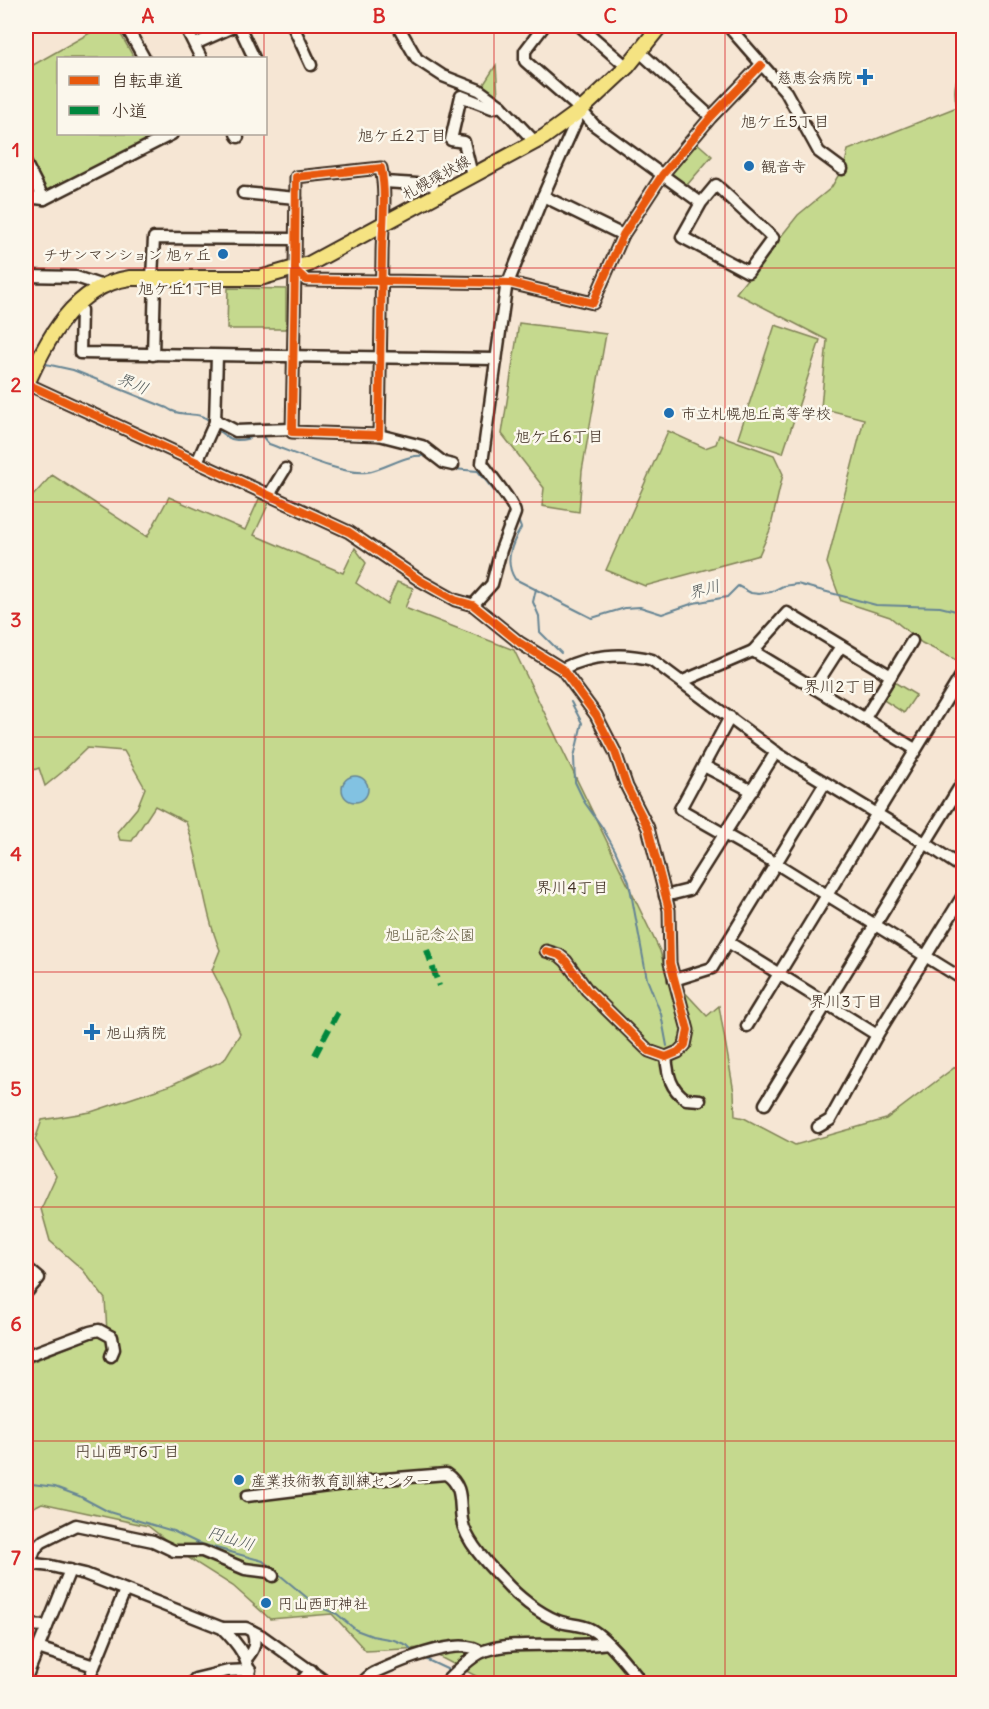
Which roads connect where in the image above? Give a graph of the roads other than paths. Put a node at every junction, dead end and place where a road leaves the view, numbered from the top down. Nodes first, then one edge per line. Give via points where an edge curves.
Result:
1 (126, 26) edge
2 (185, 26) edge
3 (237, 26) edge
4 (292, 26) edge
5 (398, 26) edge
6 (544, 26) edge
7 (580, 26) edge
8 (660, 26) edge
9 (728, 26) edge
10 (195, 44) junction
11 (640, 52) junction
12 (143, 57) edge
13 (201, 57) edge
14 (253, 57) edge
15 (311, 65) dead end
16 (761, 65) junction
17 (627, 67) junction
18 (501, 106) junction
19 (582, 110) junction
20 (711, 117) junction
21 (170, 135) edge
22 (535, 142) junction
23 (26, 164) edge
24 (842, 169) dead end
25 (663, 174) junction
26 (472, 175) junction
27 (384, 182) junction
28 (433, 185) dead end
29 (243, 193) dead end
30 (543, 196) junction
31 (26, 197) edge
32 (296, 198) junction
33 (45, 199) junction
34 (701, 203) junction
35 (382, 225) junction
36 (623, 235) junction
37 (295, 239) junction
38 (295, 270) junction
39 (26, 276) edge
40 (154, 278) junction
41 (382, 281) junction
42 (510, 283) junction
43 (103, 286) junction
44 (77, 304) junction
45 (153, 355) junction
46 (217, 356) junction
47 (294, 357) junction
48 (380, 357) junction
49 (496, 359) junction
50 (26, 384) edge
51 (215, 420) junction
52 (292, 429) junction
53 (379, 435) junction
54 (196, 462) junction
55 (453, 465) dead end
56 (285, 469) dead end
57 (269, 495) junction
58 (473, 605) junction
59 (912, 641) dead end
60 (841, 646) junction
61 (753, 651) junction
62 (562, 669) junction
63 (963, 671) edge
64 (891, 676) junction
65 (682, 681) junction
66 (814, 688) junction
67 (730, 717) junction
68 (865, 718) junction
69 (915, 749) junction
70 (776, 752) junction
71 (704, 766) junction
72 (963, 780) edge
73 (825, 783) junction
74 (752, 791) junction
75 (876, 814) junction
76 (726, 834) junction
77 (925, 843) junction
78 (777, 864) junction
79 (963, 869) edge
80 (826, 894) junction
81 (963, 894) edge
82 (665, 896) junction
83 (875, 925) junction
84 (728, 942) junction
85 (546, 951) dead end
86 (925, 957) junction
87 (778, 973) junction
88 (674, 980) junction
89 (963, 980) edge
90 (828, 1004) junction
91 (747, 1026) dead end
92 (877, 1035) junction
93 (666, 1057) junction
94 (700, 1100) dead end
95 (765, 1104) dead end
96 (818, 1127) dead end
97 (26, 1267) edge
98 (26, 1293) edge
99 (26, 1356) edge
100 (111, 1356) dead end
101 (247, 1496) dead end
102 (28, 1563) edge
103 (70, 1570) junction
104 (273, 1576) dead end
105 (125, 1590) junction
106 (26, 1625) edge
107 (47, 1626) junction
108 (222, 1628) junction
109 (252, 1631) junction
110 (236, 1643) junction
111 (607, 1643) junction
112 (38, 1648) junction
113 (482, 1652) junction
114 (246, 1659) junction
115 (94, 1666) junction
116 (250, 1670) junction
117 (311, 1670) junction
118 (638, 1678) dead end
119 (26, 1679) edge
120 (34, 1683) edge
121 (87, 1683) edge
122 (192, 1683) edge
123 (251, 1683) edge
124 (299, 1683) edge
125 (330, 1683) edge
126 (361, 1683) edge
127 (444, 1683) edge

1 - 12 street
2 - 10 street
3 - 10 street
3 - 14 street
4 - 15 street
5 - 18 street via 417,58
6 - 19 street via 525,51 525,61
7 - 17 street
8 - 11 main road, 札幌環状線
9 - 16 street
10 - 13 street
11 - 17 main road, 札幌環状線
11 - 20 street
16 - 20 street
16 - 24 street via 786,92 819,152
17 - 19 main road, 札幌環状線
18 - 22 street
18 - 26 street via 492,108 460,96 452,140 464,142
19 - 22 main road, 札幌環状線
19 - 25 street via 594,125
19 - 30 street
20 - 25 street
21 - 33 street
22 - 26 main road, 札幌環状線
23 - 33 street
25 - 34 street
25 - 36 street
26 - 35 main road, 札幌環状線
27 - 28 street
27 - 32 street via 381,168 296,177
27 - 35 street
29 - 32 street
30 - 36 street
30 - 42 street
31 - 33 street
32 - 37 street
34 - 34 street via 716,186 773,238 748,272 682,237
35 - 38 main road, 札幌環状線
35 - 41 street
36 - 42 street via 593,303
37 - 38 street
37 - 40 street via 154,238
38 - 40 main road, 札幌環状線 via 246,279
38 - 41 street via 306,280
38 - 47 street
39 - 43 street via 76,277
40 - 43 main road, 札幌環状線 via 117,280
40 - 45 street
41 - 42 street
41 - 48 street
42 - 49 street via 506,288
43 - 44 main road, 札幌環状線
44 - 45 street via 81,310 80,353
44 - 50 main road, 札幌環状線 via 45,345
45 - 46 street
46 - 47 street
46 - 51 street
47 - 48 street
47 - 52 street
48 - 49 street
48 - 53 street
49 - 58 street via 482,463 515,506 515,513 492,585
50 - 54 street
51 - 52 street via 236,431
51 - 54 street
52 - 53 street
53 - 55 street via 422,446
54 - 57 street
56 - 57 street
57 - 58 street via 349,532 421,581 455,600
58 - 62 street via 520,643
59 - 64 street
60 - 61 street via 787,613
60 - 64 street
60 - 66 street
61 - 65 street
61 - 66 street
62 - 65 street via 593,657 640,657 652,660
62 - 82 street via 596,715 615,752 648,828
63 - 69 street
64 - 68 street
65 - 67 street
66 - 68 street
67 - 70 street
67 - 71 street
68 - 69 street
69 - 75 street
70 - 73 street
70 - 74 street
71 - 74 street
71 - 76 street via 680,809
72 - 77 street
73 - 75 street
73 - 78 street
74 - 76 street
75 - 77 street
75 - 80 street
76 - 78 street
76 - 82 street via 689,890
77 - 79 street
77 - 83 street
78 - 80 street
78 - 84 street
80 - 83 street
80 - 87 street
81 - 86 street
82 - 88 street
83 - 86 street
83 - 90 street
84 - 87 street
84 - 88 street via 712,968
85 - 93 street via 566,961 587,990 649,1051
86 - 89 street
86 - 92 street
87 - 90 street
87 - 91 street
88 - 93 street via 688,1030 685,1045
90 - 92 street
90 - 95 street
92 - 96 street via 830,1120
93 - 94 street via 673,1088 686,1099
97 - 98 street via 39,1278
99 - 100 street via 99,1330 112,1337
101 - 111 street via 446,1474 455,1480 462,1522 471,1543 503,1581 540,1611 559,1622 590,1629
102 - 103 street
102 - 104 street via 42,1542 76,1525 153,1541 174,1551 202,1551
103 - 105 street
103 - 107 street
105 - 108 street
105 - 115 street
106 - 107 street
107 - 112 street
108 - 109 street
108 - 110 street
109 - 110 street
109 - 114 street via 256,1639
109 - 117 street
110 - 114 street
111 - 113 street via 500,1647
111 - 118 street
112 - 115 street
112 - 119 street
113 - 126 street via 458,1646 412,1656 374,1672
113 - 127 street
114 - 116 street
115 - 121 street
116 - 122 street via 228,1671
116 - 123 street
117 - 124 street
117 - 125 street
119 - 120 street

